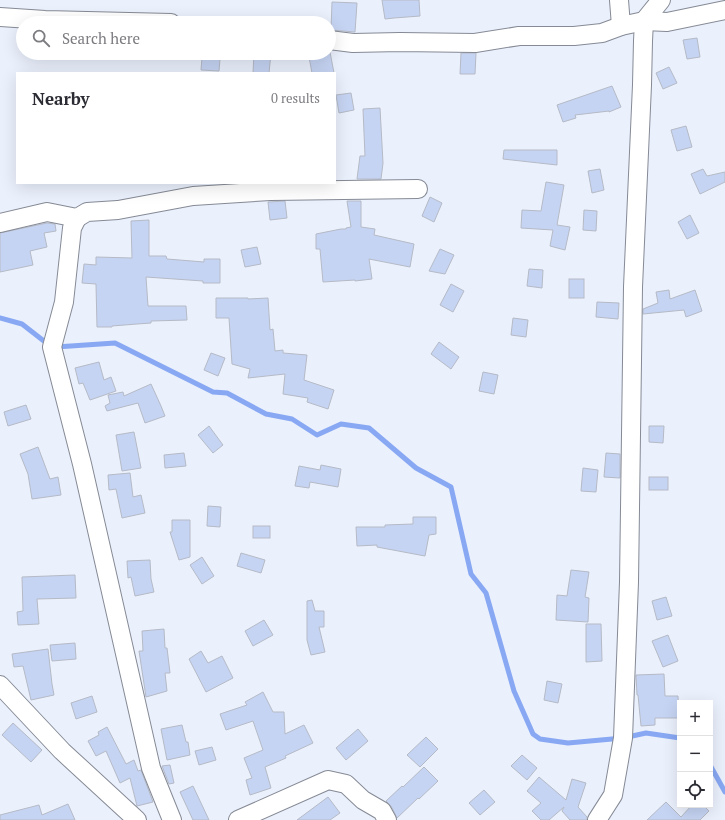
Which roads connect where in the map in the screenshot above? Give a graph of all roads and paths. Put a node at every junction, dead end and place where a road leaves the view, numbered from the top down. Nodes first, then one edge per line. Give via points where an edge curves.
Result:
1 (619, 0) edge
2 (661, 0) edge
3 (725, 10) edge
4 (0, 17) edge
5 (16, 18) edge
6 (644, 21) junction
7 (621, 26) junction
8 (336, 41) edge
9 (418, 188) dead end
10 (77, 218) junction
11 (0, 223) edge
12 (0, 686) edge
13 (137, 820) edge
14 (172, 820) edge
15 (238, 820) edge
16 (387, 820) edge
17 (597, 820) edge

1 - 7 street
2 - 6 street
3 - 6 street via 667,22
4 - 5 street
6 - 7 street
6 - 17 street via 633,287 629,582 623,738 613,795
7 - 8 street via 602,33 519,36 475,43
9 - 10 street via 270,191 193,196 118,210 87,212
10 - 11 street via 47,212
10 - 14 street via 72,228 64,302 52,347 82,464 151,768
12 - 13 street via 62,751
15 - 16 street via 328,780 346,784 363,800 382,810

